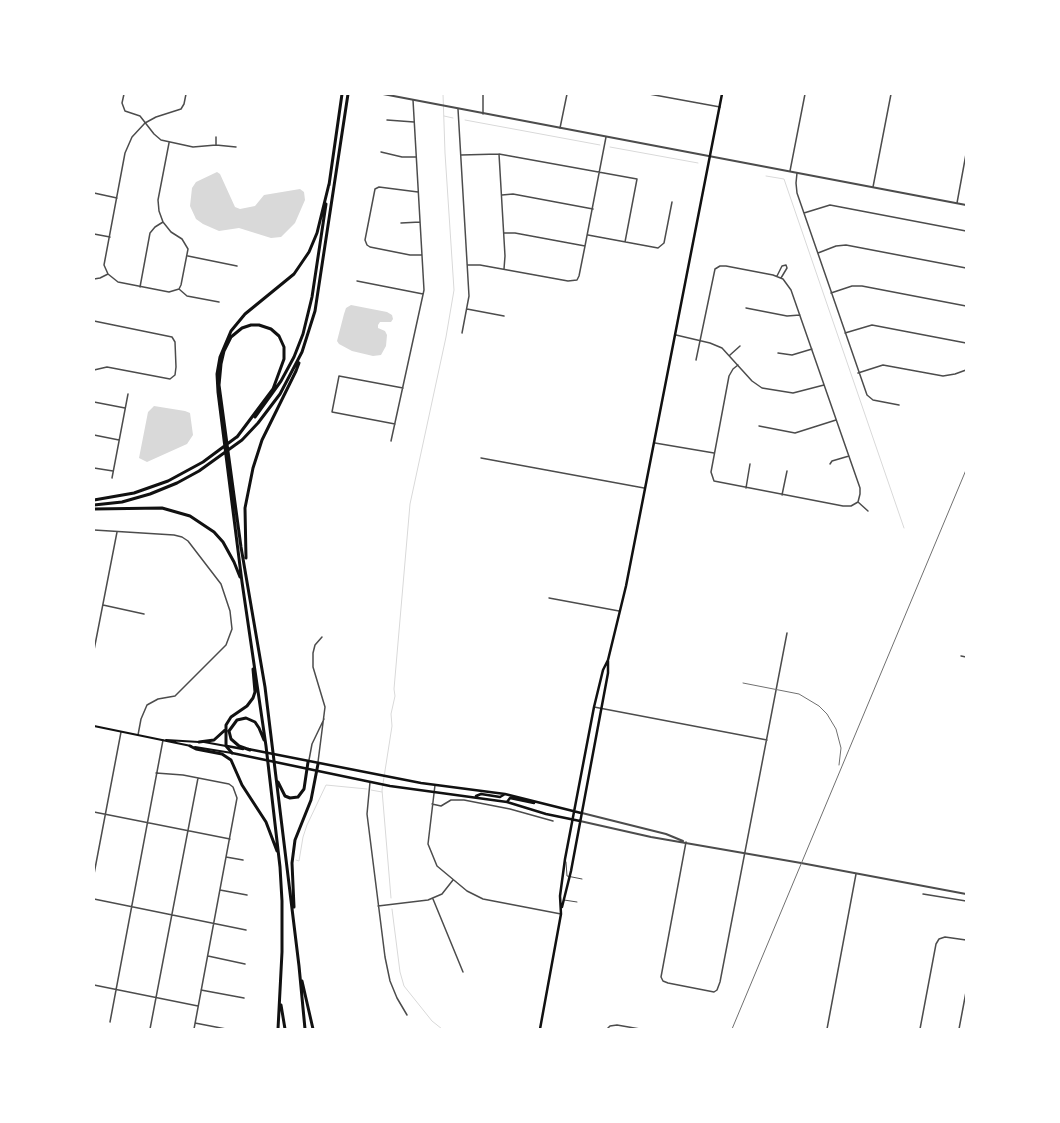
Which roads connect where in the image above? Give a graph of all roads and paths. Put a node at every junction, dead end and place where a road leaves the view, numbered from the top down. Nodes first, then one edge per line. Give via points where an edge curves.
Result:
1 (124, 94) edge
2 (186, 94) edge
3 (342, 94) edge
4 (347, 94) edge
5 (383, 94) edge
6 (484, 94) edge
7 (567, 94) edge
8 (649, 94) edge
9 (722, 94) edge
10 (805, 94) edge
11 (891, 94) edge
12 (413, 100) junction
13 (720, 107) junction
14 (457, 109) junction
15 (483, 114) junction
16 (387, 120) dead end
17 (414, 122) junction
18 (145, 123) junction
19 (560, 128) junction
20 (606, 136) junction
21 (216, 137) dead end
22 (169, 143) junction
23 (216, 145) junction
24 (236, 147) dead end
25 (381, 152) dead end
26 (499, 154) junction
27 (966, 154) edge
28 (461, 155) junction
29 (711, 155) junction
30 (416, 157) junction
31 (790, 171) junction
32 (600, 172) junction
33 (797, 172) junction
34 (329, 184) junction
35 (873, 187) junction
36 (418, 192) junction
37 (94, 193) edge
38 (502, 195) junction
39 (117, 198) junction
40 (672, 202) dead end
41 (957, 203) junction
42 (966, 205) edge
43 (593, 209) junction
44 (804, 213) junction
45 (163, 222) junction
46 (420, 222) junction
47 (401, 223) dead end
48 (966, 231) edge
49 (94, 234) edge
50 (504, 234) junction
51 (588, 235) junction
52 (110, 237) junction
53 (625, 242) junction
54 (585, 246) junction
55 (818, 253) junction
56 (422, 255) junction
57 (187, 256) junction
58 (468, 265) junction
59 (237, 266) dead end
60 (966, 268) edge
61 (504, 269) junction
62 (108, 274) junction
63 (777, 276) junction
64 (781, 278) junction
65 (94, 279) edge
66 (358, 281) dead end
67 (140, 287) junction
68 (179, 289) junction
69 (831, 293) junction
70 (423, 294) junction
71 (219, 302) dead end
72 (966, 306) edge
73 (746, 308) dead end
74 (467, 309) junction
75 (800, 315) junction
76 (504, 316) dead end
77 (94, 322) edge
78 (462, 333) dead end
79 (845, 333) junction
80 (676, 335) junction
81 (700, 341) junction
82 (966, 343) edge
83 (740, 346) dead end
84 (812, 349) junction
85 (302, 352) junction
86 (778, 353) dead end
87 (730, 355) junction
88 (696, 360) dead end
89 (738, 365) junction
90 (94, 370) edge
91 (966, 370) edge
92 (858, 373) junction
93 (824, 385) junction
94 (403, 388) junction
95 (128, 394) dead end
96 (94, 402) edge
97 (899, 405) dead end
98 (125, 408) junction
99 (836, 420) junction
100 (395, 424) junction
101 (759, 426) dead end
102 (224, 433) junction
103 (94, 435) edge
104 (237, 437) junction
105 (119, 440) junction
106 (391, 441) dead end
107 (655, 443) junction
108 (714, 453) junction
109 (849, 456) junction
110 (481, 458) dead end
111 (228, 461) junction
112 (750, 464) dead end
113 (830, 464) dead end
114 (94, 468) edge
115 (113, 471) junction
116 (787, 471) dead end
117 (112, 478) dead end
118 (646, 488) junction
119 (746, 488) junction
120 (782, 495) junction
121 (94, 500) edge
122 (858, 502) junction
123 (94, 506) edge
124 (94, 509) edge
125 (868, 511) dead end
126 (94, 530) edge
127 (117, 532) junction
128 (246, 568) junction
129 (242, 582) junction
130 (549, 598) dead end
131 (103, 605) junction
132 (620, 612) junction
133 (144, 614) dead end
134 (787, 633) dead end
135 (322, 637) dead end
136 (94, 650) edge
137 (252, 651) junction
138 (961, 656) dead end
139 (966, 657) edge
140 (608, 660) junction
141 (594, 708) junction
142 (600, 709) junction
143 (324, 719) junction
144 (94, 726) edge
145 (225, 730) junction
146 (121, 731) junction
147 (138, 735) junction
148 (163, 740) junction
149 (767, 740) junction
150 (199, 742) junction
151 (190, 746) junction
152 (226, 746) junction
153 (266, 746) junction
154 (250, 750) junction
155 (232, 753) junction
156 (308, 762) junction
157 (318, 764) junction
158 (307, 769) junction
159 (316, 771) junction
160 (156, 773) junction
161 (276, 777) junction
162 (198, 778) junction
163 (370, 782) junction
164 (434, 785) junction
165 (434, 792) junction
166 (505, 794) junction
167 (475, 796) junction
168 (507, 802) junction
169 (537, 802) junction
170 (432, 804) junction
171 (506, 808) junction
172 (575, 811) junction
173 (94, 812) edge
174 (582, 813) junction
175 (105, 814) junction
176 (573, 820) junction
177 (553, 821) dead end
178 (580, 821) junction
179 (147, 823) junction
180 (188, 831) junction
181 (230, 840) junction
182 (686, 842) junction
183 (744, 852) junction
184 (226, 857) junction
185 (565, 859) junction
186 (244, 860) dead end
187 (280, 867) junction
188 (94, 874) edge
189 (856, 874) junction
190 (570, 877) junction
191 (582, 879) dead end
192 (453, 880) junction
193 (220, 890) junction
194 (923, 894) dead end
195 (966, 894) edge
196 (247, 895) dead end
197 (94, 899) edge
198 (433, 899) junction
199 (564, 900) junction
200 (966, 901) edge
201 (577, 902) dead end
202 (131, 906) junction
203 (378, 906) junction
204 (561, 910) junction
205 (172, 914) junction
206 (561, 914) junction
207 (214, 923) junction
208 (246, 930) dead end
209 (296, 939) junction
210 (966, 940) edge
211 (208, 956) junction
212 (245, 964) dead end
213 (299, 966) junction
214 (463, 972) dead end
215 (94, 985) edge
216 (116, 989) junction
217 (201, 990) junction
218 (966, 992) edge
219 (156, 997) junction
220 (281, 997) junction
221 (244, 998) dead end
222 (198, 1006) junction
223 (407, 1015) dead end
224 (110, 1022) dead end
225 (195, 1023) junction
226 (150, 1029) edge
227 (194, 1029) edge
228 (226, 1029) edge
229 (278, 1029) edge
230 (285, 1029) edge
231 (305, 1029) edge
232 (313, 1029) edge
233 (540, 1029) edge
234 (607, 1029) edge
235 (640, 1029) edge
236 (827, 1029) edge
237 (920, 1029) edge
238 (959, 1029) edge

1 - 18 street via 122,104 125,111 140,116
2 - 18 street via 181,109
3 - 34 highway
4 - 85 highway via 318,293
5 - 12 street
6 - 15 street
7 - 19 street
8 - 13 street
9 - 13 main road
10 - 31 street
11 - 35 street
12 - 14 street
12 - 17 street
13 - 29 main road
14 - 15 street
14 - 28 street
15 - 19 street
16 - 17 street
17 - 30 street
18 - 22 street via 157,137
18 - 39 street via 137,129 128,145
19 - 20 street
20 - 29 street
20 - 32 street
21 - 23 street
22 - 23 street via 193,147
22 - 45 street via 158,200
23 - 24 street
25 - 30 street
26 - 28 street
26 - 32 street
26 - 38 street
27 - 41 street
28 - 58 street
29 - 31 street
29 - 80 main road
30 - 36 street
31 - 33 street
32 - 43 street
32 - 53 street via 637,179
33 - 35 street
33 - 44 street via 796,187
34 - 102 highway via 317,233 305,260 286,282 245,314 231,331 223,347 217,384
34 - 104 highway via 312,298 303,334 289,367 274,392
35 - 41 street
36 - 46 street
36 - 56 street via 382,187 375,190 365,238 366,245 370,247 408,255
37 - 39 street
38 - 43 street via 513,194
38 - 50 street
39 - 52 street
40 - 53 street via 665,240 660,247 652,248
41 - 42 street
43 - 51 street
44 - 48 street via 832,206
44 - 55 street
45 - 57 street via 185,243
45 - 67 street via 150,233
46 - 47 street
46 - 56 street
49 - 52 street
50 - 54 street via 515,233
50 - 61 street
51 - 53 street
51 - 54 street
52 - 62 street via 104,265
54 - 61 street via 577,280 568,281
55 - 60 street via 846,245
55 - 69 street
56 - 70 street
57 - 59 street
57 - 68 street
58 - 61 street
58 - 74 street
62 - 65 street
62 - 67 street via 118,282
63 - 64 street
63 - 64 street via 784,265 786,268
63 - 81 street via 723,266 716,269
64 - 75 street via 791,290
66 - 70 street
67 - 68 street via 169,292
68 - 71 street via 187,296
69 - 72 street via 852,286 862,286
69 - 79 street
70 - 94 street
73 - 75 street via 787,316
74 - 76 street
74 - 78 street
75 - 84 street
77 - 90 street via 167,335 174,339 176,371 170,379 107,367
79 - 82 street via 872,325
79 - 92 street
80 - 81 street
80 - 107 main road
81 - 87 street via 716,345
81 - 88 street
83 - 87 street
84 - 86 street via 792,354
84 - 93 street
85 - 123 highway via 271,407 242,440 221,457 188,477 150,494
85 - 128 highway via 296,371 268,425 253,468 245,508
87 - 89 street
89 - 93 street via 753,382 768,389 796,393
89 - 108 street via 730,373
91 - 92 street via 943,376 883,365
92 - 97 street via 869,398
93 - 99 street
94 - 100 street
94 - 100 street via 340,376 332,412
95 - 98 street
96 - 98 street
98 - 105 street
99 - 101 street via 796,432
99 - 109 street
100 - 106 street
102 - 104 highway via 219,385 224,351 232,337 242,328 254,324 266,327 276,332 282,342 285,352 282,367 273,389
102 - 111 highway
103 - 105 street
104 - 121 highway via 203,462 168,481 134,493
105 - 115 street
107 - 108 street
107 - 118 main road
108 - 119 street via 712,478 718,483
109 - 113 street
109 - 122 street via 860,489
110 - 118 street
111 - 128 highway
111 - 129 highway
112 - 119 street
114 - 115 street
115 - 117 street
116 - 120 street
118 - 132 main road
119 - 120 street
120 - 122 street via 843,506 851,506
122 - 125 street
124 - 129 highway via 162,508 190,516 214,532 223,542
126 - 127 street
127 - 131 street
127 - 147 street via 174,535 188,541 221,584 230,611 232,629 226,645 180,692 147,705
128 - 161 highway
129 - 137 highway
130 - 132 street
131 - 133 street
131 - 136 street
132 - 140 main road
134 - 149 street
135 - 143 street via 315,645 313,667 325,707
137 - 145 highway via 255,692 253,698 247,706 231,717
137 - 153 highway
138 - 139 street
140 - 141 main road
140 - 142 main road via 608,673
141 - 142 street
141 - 172 main road
142 - 149 street
142 - 174 main road
143 - 156 street via 312,744
143 - 157 street
144 - 146 main road
145 - 150 highway via 214,740
145 - 152 highway
146 - 147 main road
146 - 175 street
147 - 148 main road
148 - 150 main road
148 - 151 main road
148 - 160 street
149 - 183 street
150 - 152 main road
151 - 155 main road
151 - 187 highway via 222,754 231,760 242,785 266,822 275,842
152 - 154 main road
152 - 155 highway
153 - 154 highway via 255,722 241,718 234,723 229,735 236,744
153 - 187 highway
154 - 156 main road
155 - 158 main road
156 - 157 main road
156 - 158 highway
157 - 159 highway
157 - 164 main road
158 - 159 main road
158 - 161 highway via 302,794 294,799 282,793
159 - 163 main road
159 - 209 highway via 311,800 299,827 293,854
160 - 162 street
160 - 179 street
161 - 209 highway
162 - 180 street
162 - 181 street via 233,787 237,800
163 - 165 main road
163 - 203 street via 367,814
164 - 165 street
164 - 166 main road
165 - 167 main road
165 - 170 street
166 - 167 main road via 500,797 481,794
166 - 169 main road
167 - 168 main road
168 - 169 main road via 510,798
168 - 171 street
168 - 176 main road
169 - 172 main road
170 - 171 street via 441,806 451,800 459,800
170 - 192 street via 428,834 429,850 437,866
171 - 177 street
172 - 174 main road
172 - 176 main road
173 - 175 street
174 - 178 main road
174 - 182 street via 666,834
175 - 179 street
175 - 188 street
176 - 178 main road
176 - 185 main road
178 - 182 street
178 - 190 main road
179 - 180 street
179 - 202 street
180 - 181 street
180 - 205 street
181 - 184 street
182 - 183 street
182 - 183 street via 661,979 668,983 716,991 720,982
183 - 189 street
184 - 186 street
184 - 193 street
185 - 190 lane via 566,874
185 - 204 main road
187 - 220 highway
189 - 195 street
189 - 236 street
190 - 191 lane
190 - 199 main road
192 - 198 street via 442,894
192 - 206 street via 483,899
193 - 196 street
193 - 207 street
194 - 200 street
197 - 202 street
198 - 203 street
198 - 214 street
199 - 201 lane
199 - 204 main road
202 - 205 street
202 - 216 street
203 - 223 street via 384,957 390,982
204 - 206 main road
205 - 207 street
205 - 219 street
206 - 233 main road
207 - 208 street
207 - 211 street
209 - 213 highway
210 - 237 street via 945,937 939,939
211 - 212 street
211 - 217 street
213 - 231 highway
213 - 232 highway
215 - 216 street
216 - 219 street
216 - 224 street
217 - 221 street
217 - 222 street
218 - 238 street
219 - 222 street
219 - 226 street
220 - 229 highway
220 - 230 highway
222 - 225 street
225 - 227 street
225 - 228 street
234 - 235 street via 617,1025

